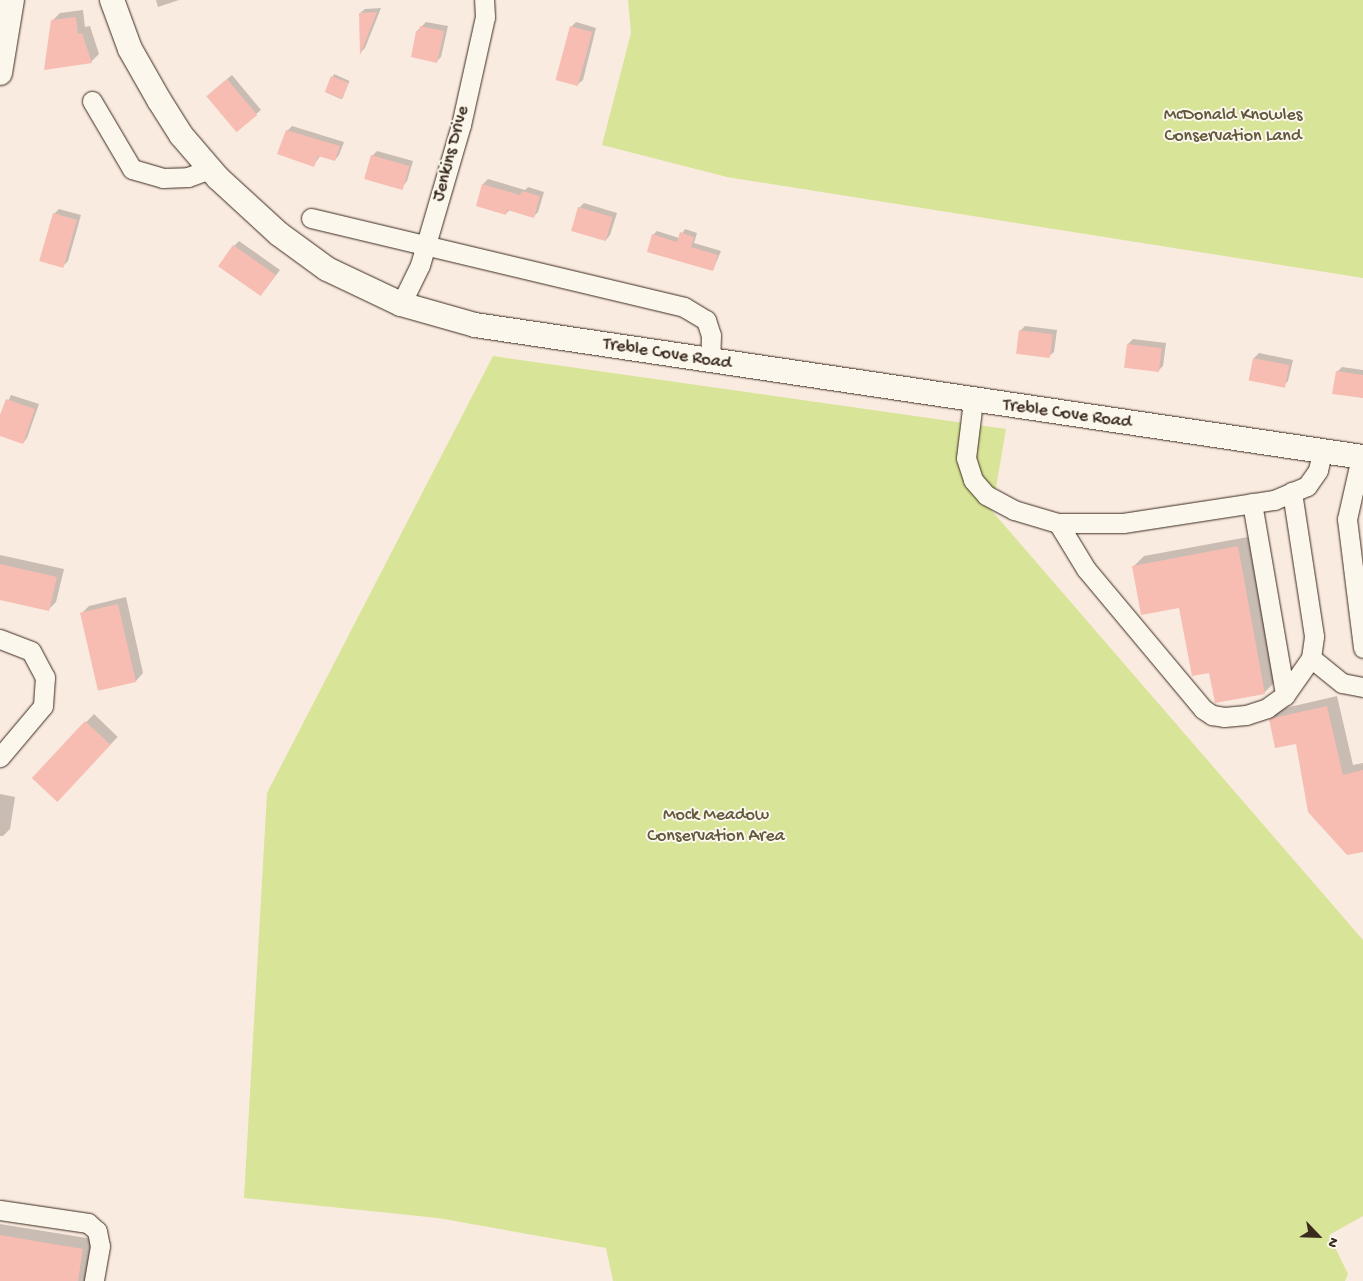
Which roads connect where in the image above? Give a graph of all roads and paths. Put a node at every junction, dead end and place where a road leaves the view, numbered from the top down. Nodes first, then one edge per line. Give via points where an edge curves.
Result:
1 (12, 0) edge
2 (112, 0) edge
3 (484, 0) edge
4 (0, 73) edge
5 (92, 101) dead end
6 (210, 169) junction
7 (311, 218) dead end
8 (425, 247) junction
9 (401, 304) junction
10 (710, 361) junction
11 (973, 401) junction
12 (1322, 452) junction
13 (1362, 457) edge
14 (1292, 492) junction
15 (1252, 503) junction
16 (1058, 522) junction
17 (0, 639) edge
18 (1363, 648) edge
19 (1311, 658) junction
20 (1363, 687) edge
21 (1285, 696) junction
22 (0, 757) edge
23 (0, 1210) edge
24 (94, 1281) edge

1 - 4 main road
2 - 6 main road, Treble Cove Road via 130,49 159,100 181,136
3 - 8 street, Jenkins Drive via 485,16 461,125
5 - 6 street via 132,169 163,178 188,176
6 - 9 main road, Treble Cove Road via 279,234 319,263
7 - 8 street
8 - 9 street, Jenkins Drive
8 - 10 street via 684,307 706,320
9 - 10 main road, Treble Cove Road via 475,326
10 - 11 main road, Treble Cove Road
11 - 12 main road, Treble Cove Road
11 - 16 street via 966,458 973,480 986,495 1014,510
12 - 13 main road, Treble Cove Road
12 - 14 street via 1318,470 1307,486
13 - 18 street via 1347,519
14 - 15 street via 1274,500
14 - 19 street via 1314,636
15 - 16 street via 1123,523
15 - 21 street
16 - 21 street via 1086,569 1212,715 1246,715 1267,708
17 - 22 street via 31,651 45,677 44,706
19 - 20 street via 1342,683
19 - 21 street
23 - 24 street via 88,1223 97,1232 100,1246

